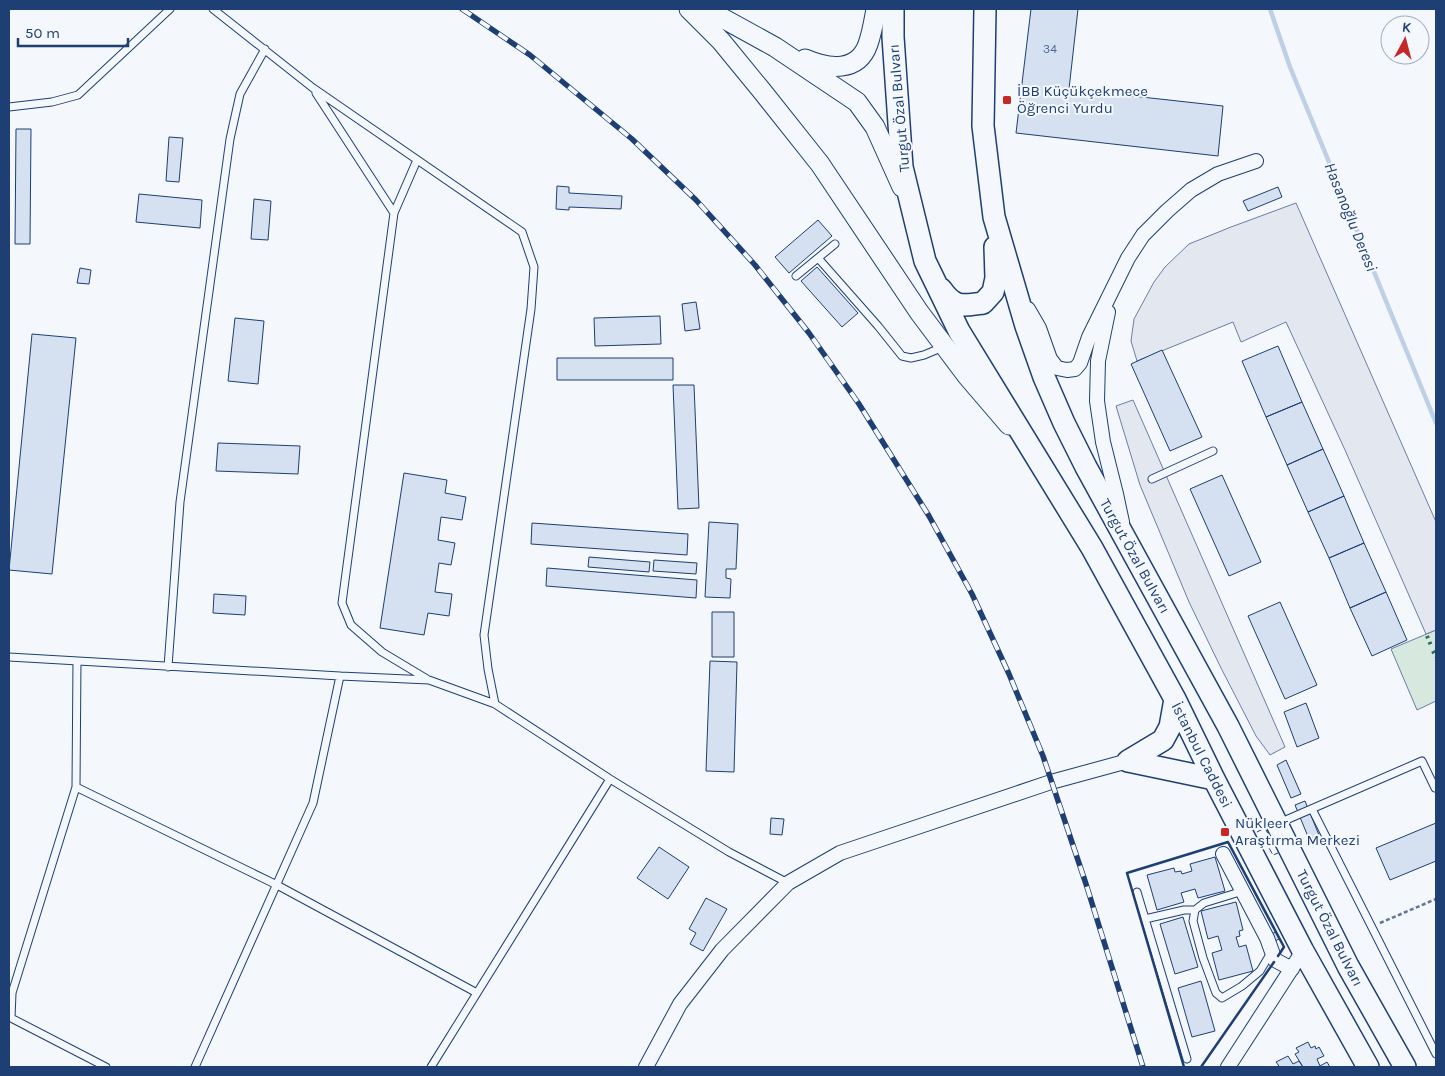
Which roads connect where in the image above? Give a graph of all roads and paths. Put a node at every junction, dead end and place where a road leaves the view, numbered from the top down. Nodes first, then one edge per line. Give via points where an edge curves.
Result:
1 (170, 9) edge
2 (213, 9) edge
3 (689, 9) edge
4 (706, 9) edge
5 (876, 9) edge
6 (893, 9) edge
7 (985, 9) edge
8 (774, 47) junction
9 (265, 49) junction
10 (313, 88) junction
11 (9, 107) edge
12 (417, 160) junction
13 (1256, 161) dead end
14 (912, 210) junction
15 (394, 213) junction
16 (994, 217) junction
17 (835, 244) dead end
18 (818, 258) junction
19 (925, 261) junction
20 (796, 276) dead end
21 (1015, 288) junction
22 (1113, 291) junction
23 (944, 346) junction
24 (1029, 447) junction
25 (1213, 451) dead end
26 (1152, 479) dead end
27 (1124, 535) junction
28 (9, 657) edge
29 (78, 661) junction
30 (168, 666) junction
31 (340, 676) junction
32 (429, 680) junction
33 (1175, 699) junction
34 (495, 704) junction
35 (1128, 761) junction
36 (610, 779) junction
37 (1214, 779) junction
38 (1436, 787) edge
39 (76, 788) junction
40 (1312, 808) junction
41 (1277, 824) junction
42 (1223, 854) dead end
43 (788, 882) junction
44 (277, 885) junction
45 (1243, 891) junction
46 (1137, 892) dead end
47 (1436, 899) edge
48 (1195, 910) junction
49 (1145, 919) junction
50 (1372, 926) junction
51 (1272, 951) junction
52 (1303, 951) junction
53 (1292, 969) junction
54 (477, 993) junction
55 (10, 1021) edge
56 (1436, 1054) edge
57 (1186, 1059) dead end
58 (106, 1067) edge
59 (195, 1067) edge
60 (431, 1067) edge
61 (646, 1067) edge
62 (1228, 1067) edge
63 (1368, 1067) edge
64 (1405, 1067) edge

1 - 11 lane via 78,94 52,102
2 - 9 lane
3 - 23 street via 721,40 820,164
4 - 8 street
5 - 8 street via 868,45 860,58 850,64 825,67
6 - 14 main road, Turgut Özal Bulvarı via 902,167
7 - 16 main road, Turgut Özal Bulvarı via 983,126
8 - 14 street via 857,102 875,127
9 - 10 lane
9 - 30 lane via 240,94 230,139 180,502
10 - 12 lane
10 - 15 lane
12 - 15 lane
12 - 34 lane via 522,232 534,267 531,309 484,635
13 - 22 street via 1218,174 1191,190 1167,211 1143,235
14 - 19 main road, Turgut Özal Bulvarı
15 - 32 lane via 342,603 351,625 363,636 382,652
16 - 19 main road via 996,278 993,292 983,303 964,306 953,303
16 - 21 main road, Turgut Özal Bulvarı
17 - 18 lane
18 - 20 lane
18 - 23 lane via 902,356 912,358
19 - 24 main road, Turgut Özal Bulvarı via 958,331
21 - 22 street via 1038,328 1050,359 1057,368 1067,370 1075,369 1080,363 1089,337
21 - 27 main road, Turgut Özal Bulvarı via 1044,377 1064,423
22 - 27 street via 1098,362 1097,401
23 - 24 street
24 - 33 main road, İstanbul Caddesi via 1092,548
25 - 26 lane
27 - 41 main road, Turgut Özal Bulvarı via 1228,726
28 - 29 lane
29 - 30 lane
29 - 39 lane
30 - 31 lane
31 - 32 lane
31 - 44 lane via 313,803
32 - 34 lane
33 - 35 main road via 1170,727 1162,740
33 - 37 main road, İstanbul Caddesi
34 - 36 lane
35 - 37 main road
35 - 43 street via 1051,782 840,853
36 - 43 lane via 729,852
36 - 54 lane
37 - 52 main road, İstanbul Caddesi
38 - 40 lane via 1422,761
39 - 44 lane
39 - 55 lane via 12,993
40 - 41 lane
40 - 50 lane
41 - 64 main road, Turgut Özal Bulvarı via 1348,966
42 - 45 street
43 - 61 street via 722,950 680,1004
44 - 54 lane
44 - 59 lane
45 - 48 lane via 1204,903
45 - 51 street
46 - 49 lane
47 - 50 path
48 - 49 lane
48 - 51 lane via 1193,922 1203,958 1216,993 1222,998 1260,971
49 - 57 lane
50 - 56 lane
51 - 53 street via 1275,960
52 - 53 street
52 - 63 main road, İstanbul Caddesi
53 - 62 street
54 - 60 lane
55 - 58 lane

